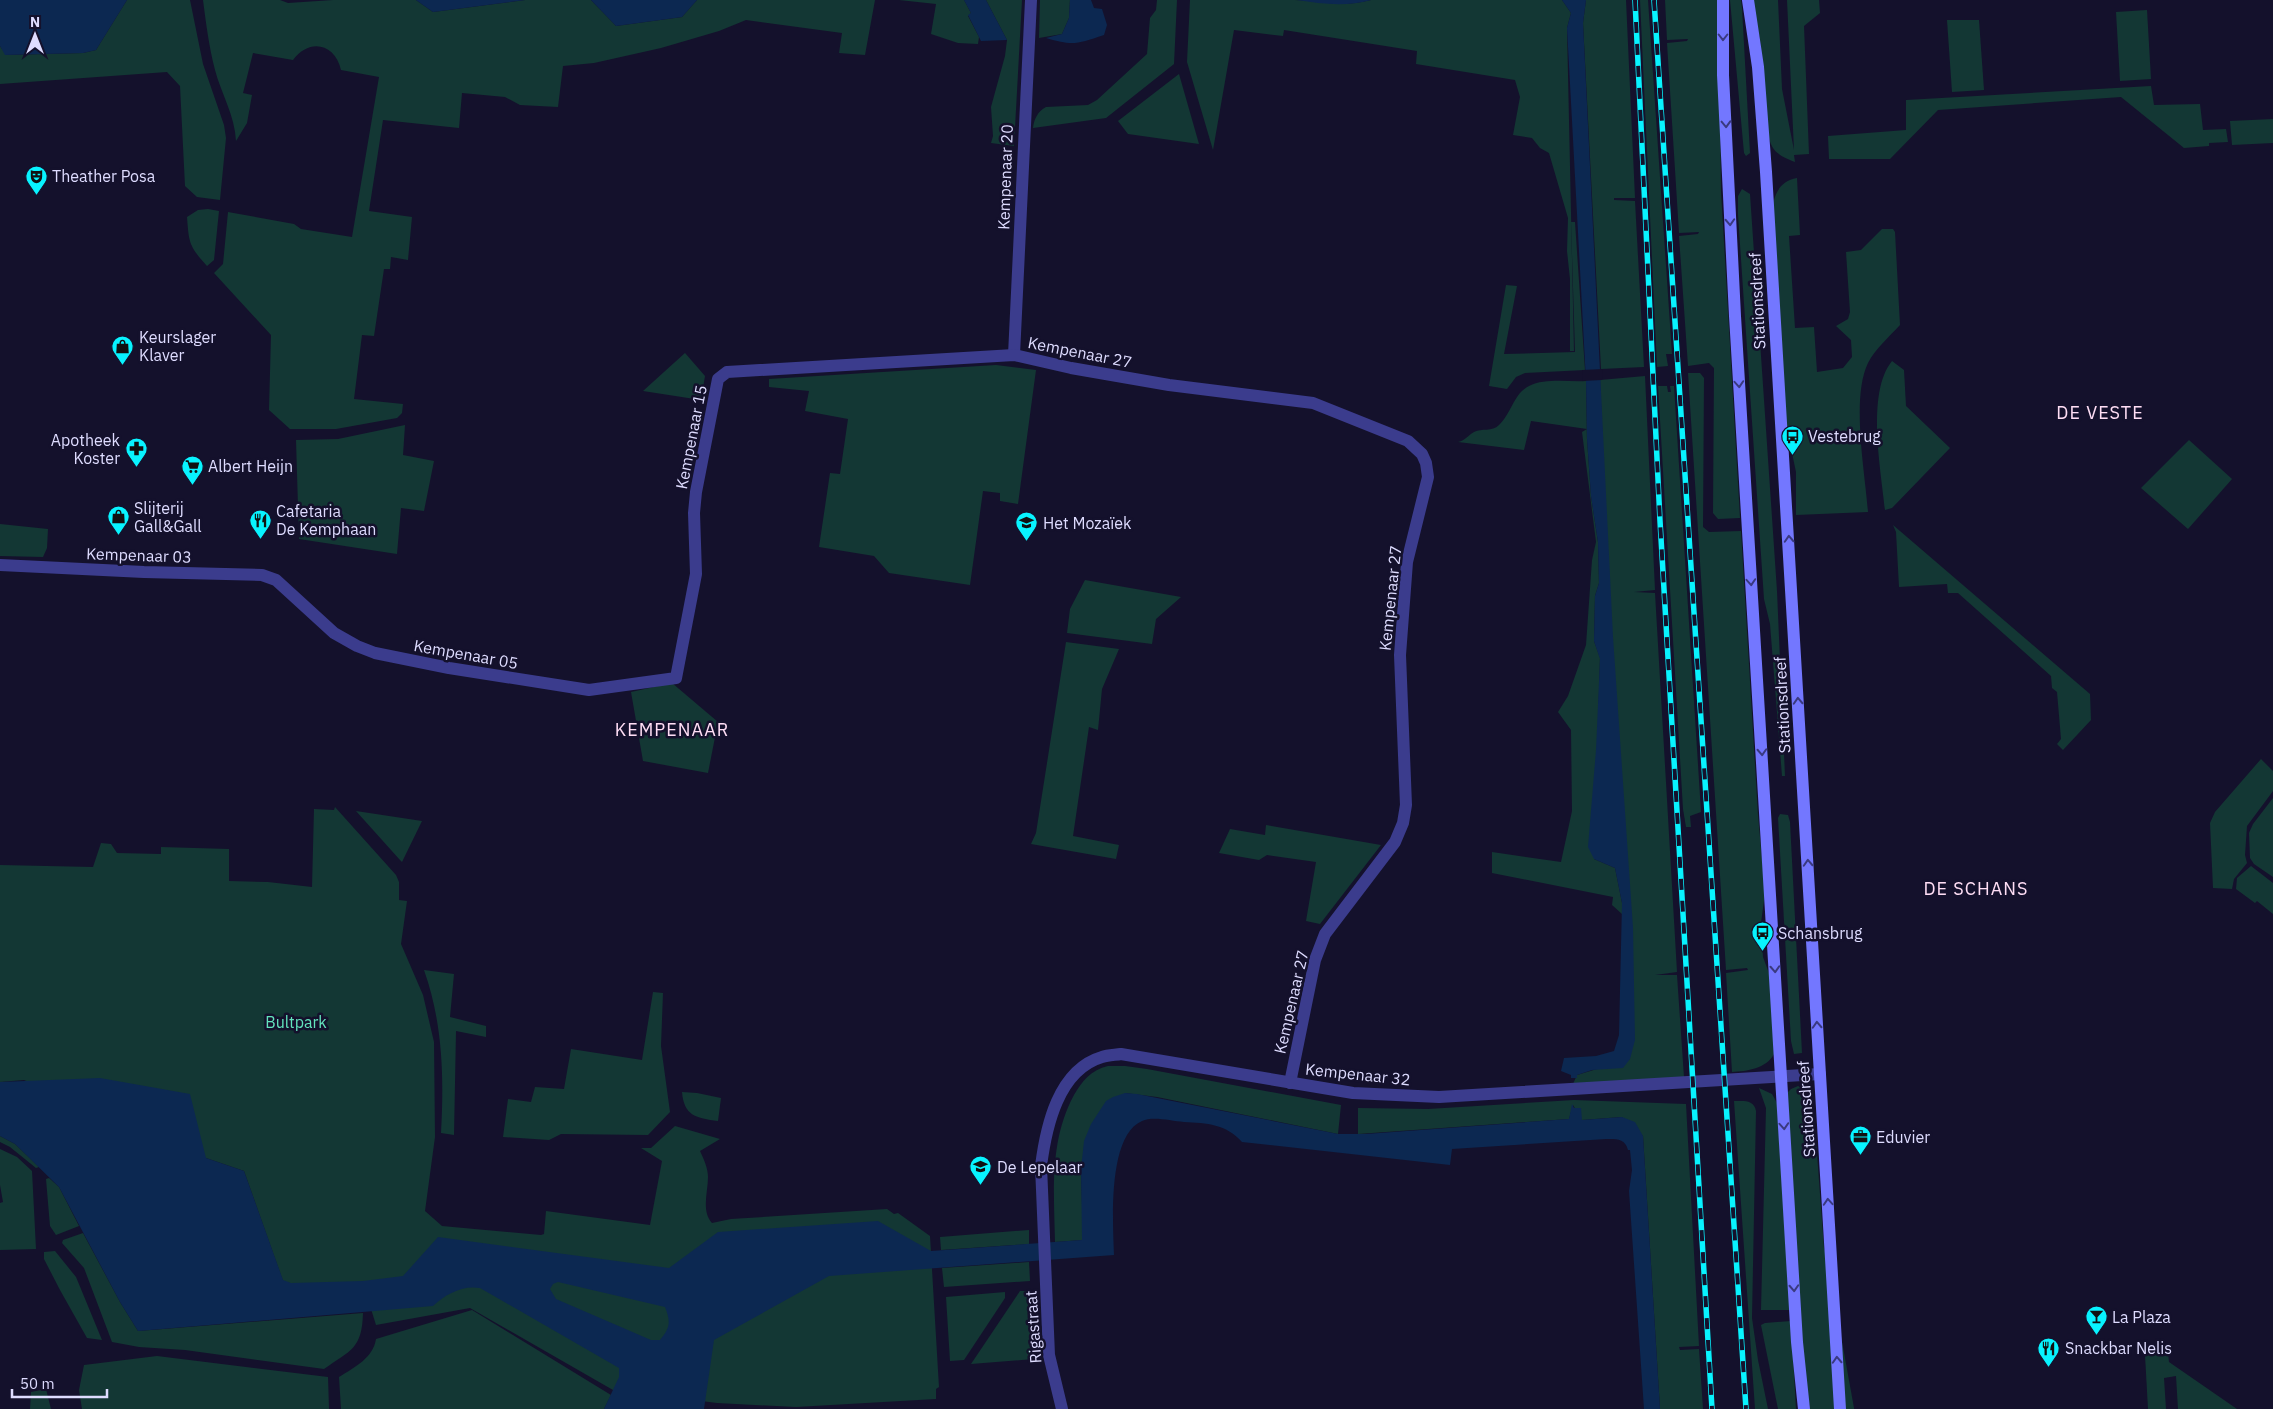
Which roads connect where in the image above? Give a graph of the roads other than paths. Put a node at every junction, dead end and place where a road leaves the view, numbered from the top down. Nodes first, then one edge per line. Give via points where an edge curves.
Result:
1 (1031, 0) edge
2 (1723, 0) edge
3 (1748, 0) edge
4 (1014, 355) junction
5 (0, 565) edge
6 (276, 580) joint
7 (676, 678) joint
8 (1820, 1074) junction
9 (1780, 1077) junction
10 (1290, 1083) junction
11 (1046, 1271) joint
12 (1062, 1409) edge
13 (1804, 1409) edge
14 (1840, 1409) edge

1 - 4 street, Kempenaar 20
2 -> 9 main road, Stationsdreef via 1731,240
8 -> 3 main road, Stationsdreef via 1766,172 1758,67
4 - 7 street, Kempenaar 15 via 727,372 718,378 696,492 696,574
4 - 10 street, Kempenaar 27 via 1159,383 1313,403 1404,439 1416,446 1426,460 1427,486 1407,562 1400,655 1404,823 1388,853 1326,934 1315,960
5 - 6 street, Kempenaar 03 via 262,575
6 - 7 street, Kempenaar 05 via 334,633 374,653 589,690
8 - 9 street, Kempenaar 32
14 -> 8 main road, Stationsdreef
9 - 10 street, Kempenaar 32 via 1439,1097 1353,1093
9 -> 13 main road, Stationsdreef
10 - 11 street, Kempenaar 32 via 1121,1054 1088,1063 1068,1081 1045,1135 1041,1166
11 - 12 street, Rigastraat via 1049,1355

